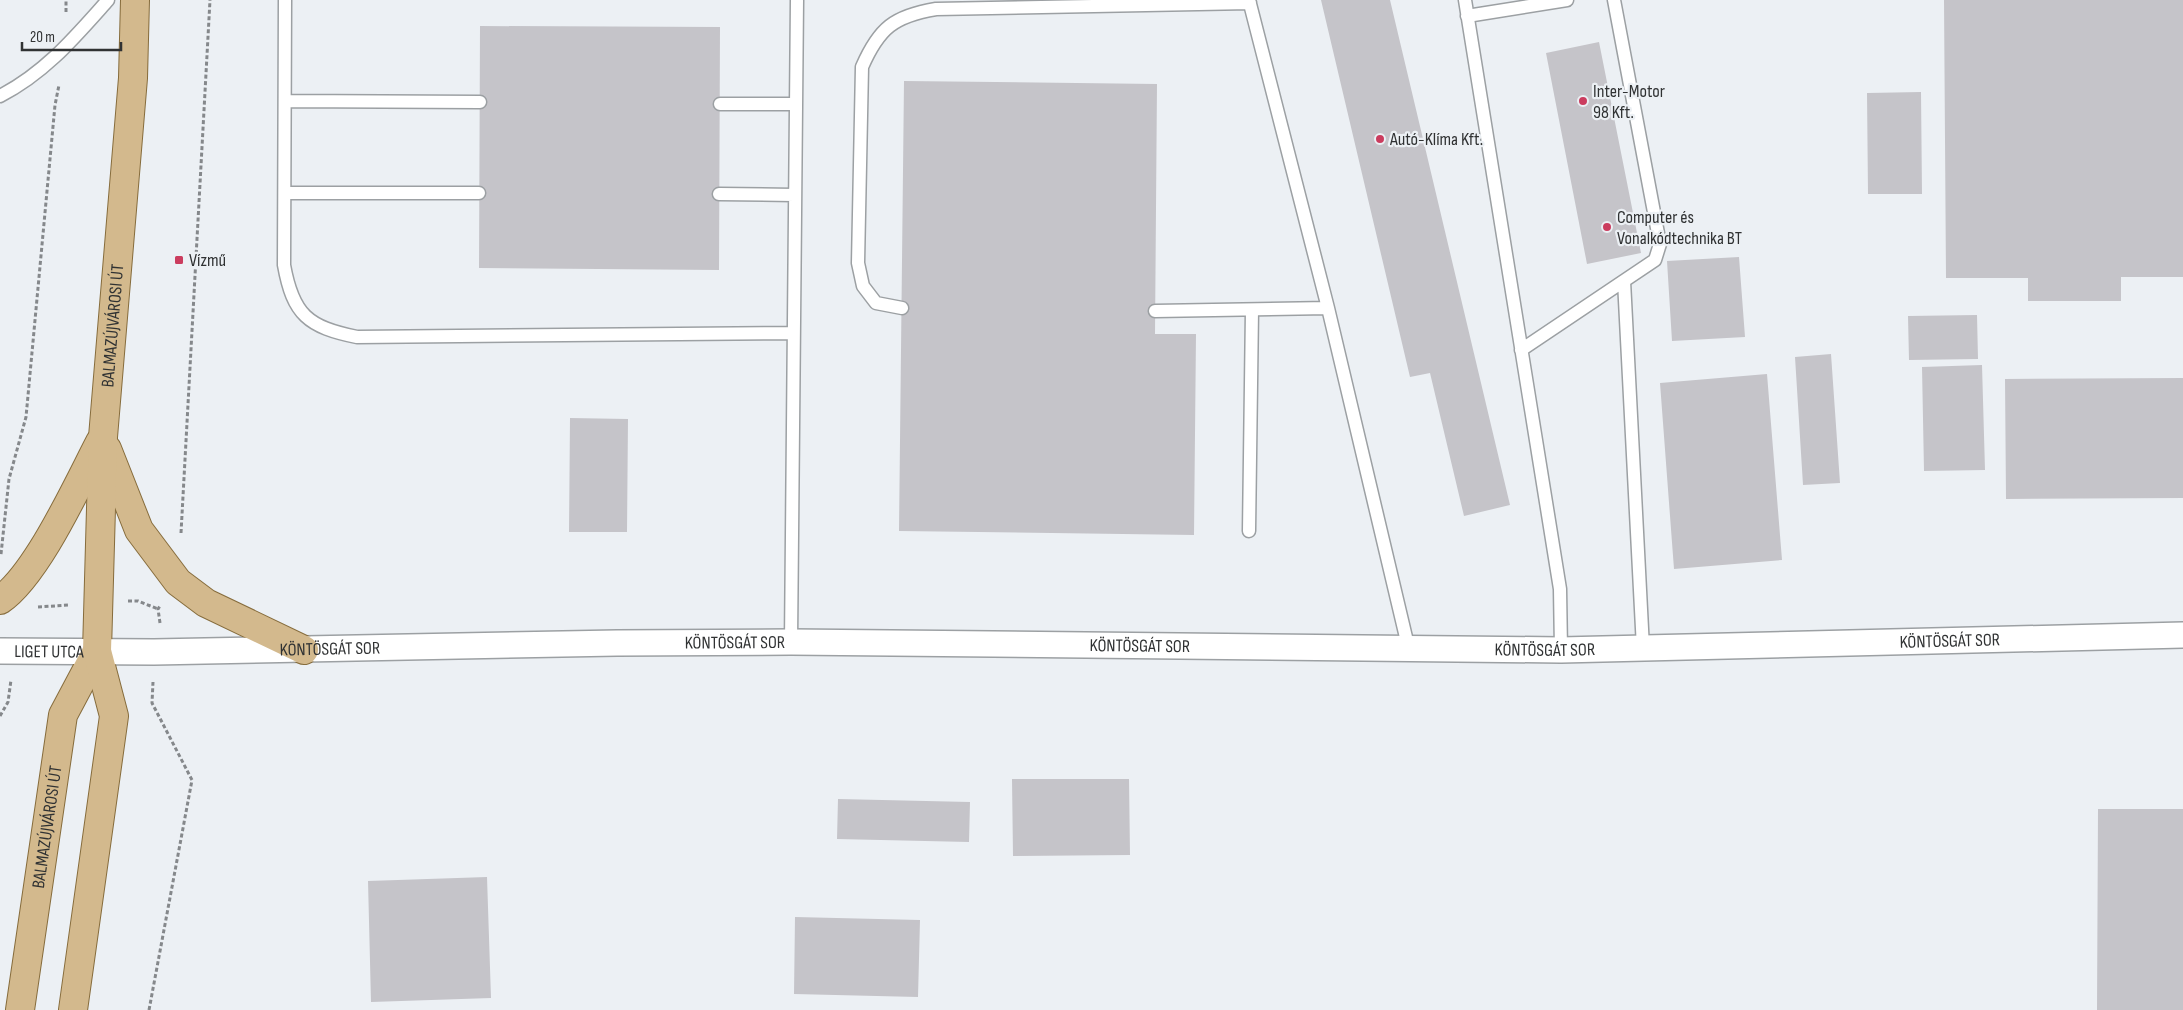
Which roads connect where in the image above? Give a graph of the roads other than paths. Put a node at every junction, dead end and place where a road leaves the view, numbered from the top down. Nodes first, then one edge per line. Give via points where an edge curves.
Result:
1 (108, 0) edge
2 (135, 0) edge
3 (285, 0) edge
4 (797, 0) edge
5 (1464, 0) edge
6 (1567, 0) edge
7 (1614, 0) edge
8 (1250, 1) edge
9 (1467, 16) junction
10 (0, 96) edge
11 (285, 101) junction
12 (480, 102) dead end
13 (720, 104) dead end
14 (796, 104) junction
15 (285, 193) junction
16 (479, 193) dead end
17 (719, 194) dead end
18 (794, 195) junction
19 (1624, 281) junction
20 (902, 308) dead end
21 (1328, 308) junction
22 (1252, 310) junction
23 (1155, 311) dead end
24 (792, 333) junction
25 (1521, 350) junction
26 (103, 437) junction
27 (1249, 531) dead end
28 (0, 600) edge
29 (2183, 635) edge
30 (791, 642) junction
31 (1643, 648) junction
32 (97, 650) junction
33 (304, 650) junction
34 (1409, 650) junction
35 (1561, 650) junction
36 (0, 651) edge
37 (20, 1010) edge
38 (73, 1010) edge

1 - 10 lane via 66,47 21,85
2 - 26 main road, BALMAZÚJVÁROSI ÚT via 133,78
3 - 11 lane
4 - 14 lane
5 - 9 lane
6 - 9 lane
7 - 19 lane via 1660,244 1655,260
8 - 20 lane via 936,9 911,13 889,25 873,43 862,67 858,263 864,286 876,303
8 - 21 lane
9 - 25 lane
11 - 12 lane
11 - 15 lane
13 - 14 lane
14 - 18 lane
15 - 16 lane
15 - 24 lane via 284,265 288,286 308,320 329,331 357,337
17 - 18 lane
18 - 24 lane
19 - 25 lane
19 - 31 lane
21 - 22 lane
21 - 34 lane
22 - 23 lane
22 - 27 lane
24 - 30 lane
25 - 35 lane via 1560,589
26 - 28 main road via 36,558 10,593
26 - 32 main road, BALMAZÚJVÁROSI ÚT
26 - 33 main road via 139,530 178,582 206,603
29 - 31 street, KÖNTÖSGÁT SOR
30 - 33 street, KÖNTÖSGÁT SOR
30 - 34 street, KÖNTÖSGÁT SOR
31 - 35 street, KÖNTÖSGÁT SOR
32 - 33 street, KÖNTÖSGÁT SOR
32 - 36 street, LIGET UTCA
32 - 37 main road, BALMAZÚJVÁROSI ÚT via 63,715
32 - 38 main road, BALMAZÚJVÁROSI ÚT via 114,716
34 - 35 street, KÖNTÖSGÁT SOR

